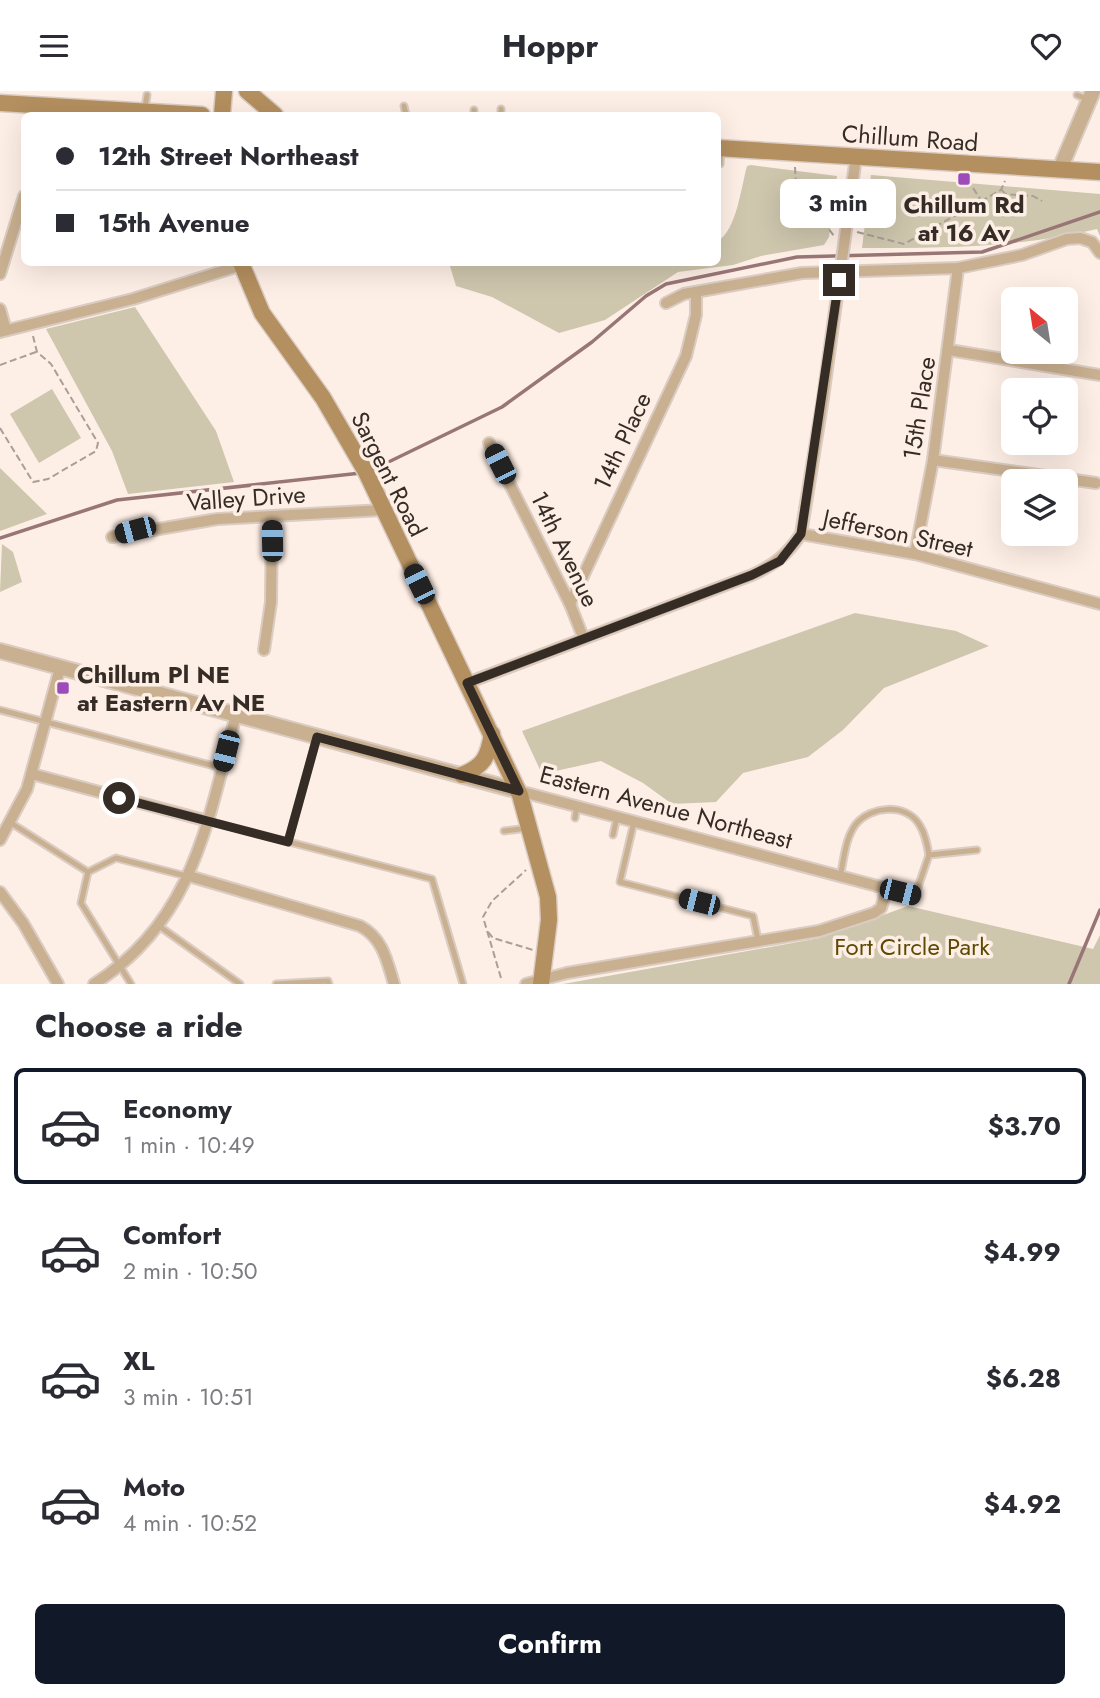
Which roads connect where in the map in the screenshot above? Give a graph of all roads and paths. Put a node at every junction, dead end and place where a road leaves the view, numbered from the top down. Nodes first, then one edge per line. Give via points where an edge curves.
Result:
1 (225, 91) edge
2 (247, 91) edge
3 (146, 95) dead end
4 (1086, 95) edge
5 (0, 103) edge
6 (404, 106) dead end
7 (50, 110) edge
8 (145, 111) junction
9 (159, 112) edge
10 (222, 112) edge
11 (272, 112) edge
12 (405, 112) edge
13 (721, 153) edge
14 (856, 157) junction
15 (795, 166) dead end
16 (1060, 169) junction
17 (1100, 171) edge
18 (1005, 181) dead end
19 (973, 188) dead end
20 (1001, 190) junction
21 (981, 201) junction
22 (1042, 201) dead end
23 (21, 206) edge
24 (857, 232) dead end
25 (836, 239) dead end
26 (1100, 253) edge
27 (842, 260) junction
28 (236, 266) edge
29 (243, 266) edge
30 (958, 268) junction
31 (0, 274) edge
32 (696, 292) junction
33 (666, 303) dead end
34 (0, 309) edge
35 (30, 325) junction
36 (3, 331) edge
37 (949, 351) junction
38 (37, 352) junction
39 (0, 365) edge
40 (1100, 375) edge
41 (0, 428) edge
42 (489, 443) dead end
43 (933, 460) junction
44 (1096, 484) dead end
45 (383, 510) junction
46 (272, 517) junction
47 (801, 534) junction
48 (112, 537) dead end
49 (915, 554) junction
50 (570, 604) junction
51 (1100, 604) edge
52 (583, 637) junction
53 (264, 650) dead end
54 (0, 651) edge
55 (60, 668) junction
56 (467, 683) junction
57 (0, 710) edge
58 (236, 715) junction
59 (46, 720) junction
60 (492, 734) junction
61 (317, 737) junction
62 (222, 768) junction
63 (32, 774) junction
64 (462, 775) junction
65 (519, 791) junction
66 (617, 817) junction
67 (208, 821) junction
68 (634, 822) junction
69 (11, 823) junction
70 (531, 828) junction
71 (504, 831) dead end
72 (613, 835) dead end
73 (0, 840) edge
74 (288, 842) junction
75 (977, 850) dead end
76 (929, 855) junction
77 (528, 868) dead end
78 (88, 872) junction
79 (189, 876) junction
80 (840, 877) junction
81 (887, 888) junction
82 (0, 892) edge
83 (915, 896) joint
84 (159, 926) junction
85 (487, 931) junction
86 (758, 941) junction
87 (533, 950) dead end
88 (120, 966) junction
89 (501, 978) dead end
90 (536, 983) edge
91 (58, 984) edge
92 (94, 984) edge
93 (131, 984) edge
94 (240, 984) edge
95 (276, 984) edge
96 (329, 984) edge
97 (394, 984) edge
98 (463, 984) edge

1 - 10 main road
2 - 11 main road
3 - 8 lane
4 - 16 street
5 - 7 main road
6 - 12 lane
7 - 8 main road
8 - 9 main road
13 - 14 main road, Chillum Road
14 - 16 main road, Chillum Road
14 - 27 street
15 - 25 path via 796,185
16 - 17 main road, Chillum Road
18 - 20 path
19 - 21 path
20 - 21 path
20 - 22 path
21 - 24 path via 904,244
23 - 31 street
26 - 30 street via 1092,242 1067,239 1022,255
27 - 30 street
27 - 32 street
27 - 47 street
28 - 35 street
29 - 45 main road, Sargent Road via 262,313 323,398
30 - 37 street, 15th Place
32 - 33 street
32 - 50 street, 14th Place via 696,315 686,356
34 - 36 street
35 - 36 street
35 - 38 path
37 - 40 street
37 - 43 street, 15th Place
38 - 39 path
38 - 41 path via 51,365 80,410 98,443 96,451 48,479 33,481
42 - 50 street, 14th Avenue
43 - 44 street
43 - 49 street, 15th Place
45 - 46 street, Valley Drive
45 - 56 main road, Sargent Road
46 - 48 street, Valley Drive via 189,522
46 - 53 street via 271,602
47 - 49 street, Jefferson Street
47 - 52 street, Jefferson Street via 789,552 766,568
49 - 51 street, Jefferson Street
50 - 52 street, 14th Avenue
52 - 56 street, Jefferson Street
54 - 55 street, Eastern Avenue Northeast
55 - 58 street, Eastern Avenue Northeast
55 - 59 street
56 - 60 main road, Sargent Road
57 - 59 lane
58 - 61 street, Eastern Avenue Northeast
58 - 62 street
59 - 62 lane
59 - 63 street
60 - 64 main road via 488,757 479,768
60 - 65 main road, Sargent Road
61 - 64 street, Eastern Avenue Northeast
61 - 74 lane
62 - 67 street
63 - 67 street
63 - 69 street
64 - 65 street, Eastern Avenue Northeast
65 - 66 street, Eastern Avenue Northeast via 576,812
65 - 70 main road, Sargent Road
66 - 68 street, Eastern Avenue Northeast
66 - 72 lane
67 - 74 lane
67 - 79 street
68 - 80 street, Eastern Avenue Northeast
68 - 86 lane via 620,882 753,916
69 - 73 street
69 - 78 lane
70 - 71 lane
70 - 90 main road, Sargent Road via 549,906
74 - 98 lane via 432,879
75 - 76 lane
76 - 80 lane via 914,818 882,810 863,818 851,832
76 - 83 lane
77 - 85 path via 486,908
78 - 79 lane via 116,858
78 - 88 lane via 81,904
79 - 84 street
79 - 97 street via 367,929 381,945
80 - 81 street, Eastern Avenue Northeast
81 - 83 street, Eastern Avenue Northeast
81 - 86 street via 881,908 874,913 819,931
82 - 91 street
84 - 88 street
84 - 94 lane
85 - 87 path via 493,938
85 - 89 path
86 - 90 street
88 - 92 street
88 - 93 lane
95 - 96 lane

